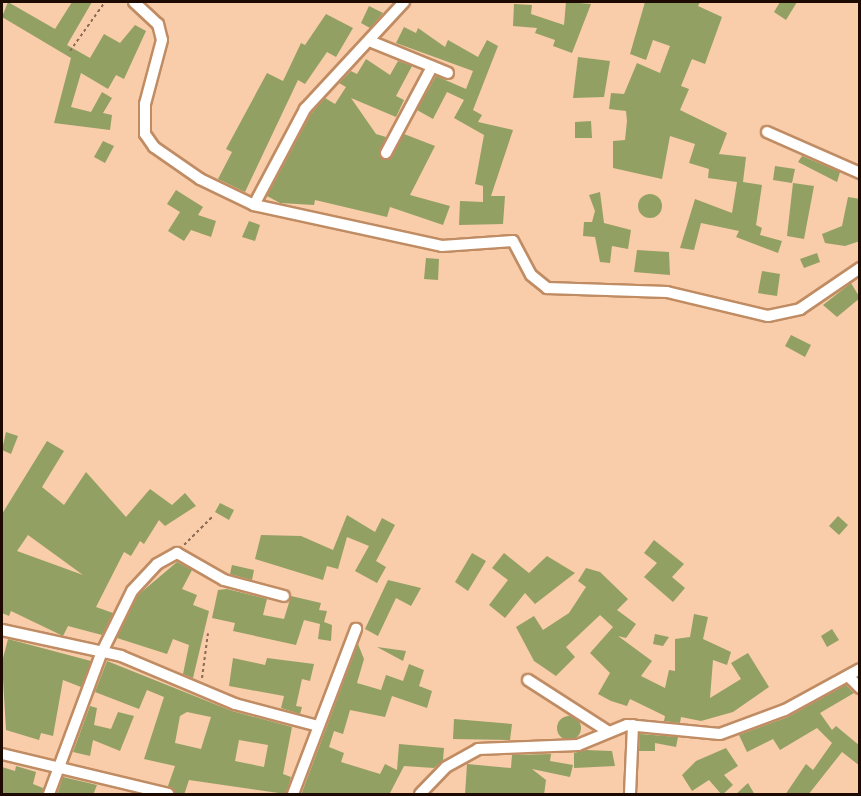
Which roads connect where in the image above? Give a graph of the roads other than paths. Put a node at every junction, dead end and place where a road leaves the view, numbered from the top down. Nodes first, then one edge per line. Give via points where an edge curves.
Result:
1 (134, 2) edge
2 (405, 2) edge
3 (372, 42) junction
4 (432, 67) junction
5 (448, 73) dead end
6 (767, 132) dead end
7 (386, 153) dead end
8 (860, 173) edge
9 (254, 205) junction
10 (860, 268) edge
11 (284, 596) dead end
12 (356, 629) dead end
13 (2, 630) edge
14 (101, 654) junction
15 (860, 669) edge
16 (848, 675) junction
17 (528, 680) dead end
18 (860, 688) edge
19 (633, 725) junction
20 (318, 726) junction
21 (606, 730) junction
22 (2, 754) edge
23 (58, 767) junction
24 (132, 790) edge
25 (49, 795) edge
26 (168, 795) edge
27 (293, 795) edge
28 (420, 795) edge
29 (630, 795) edge

1 - 9 street via 158,24 162,40 145,104 145,134 154,147 200,179
2 - 3 street
3 - 4 street
3 - 9 street via 305,109
4 - 5 street
4 - 7 street
6 - 8 street
9 - 10 street via 442,246 513,240 531,275 547,288 667,292 768,315 800,309
11 - 14 street via 224,580 177,553 144,576
12 - 20 street
13 - 14 street
14 - 20 street via 251,710
14 - 23 street
15 - 16 street
16 - 18 street
16 - 19 street via 785,710 720,734
17 - 21 street
19 - 21 street
19 - 29 street
20 - 27 street
21 - 28 street via 578,745 478,749 446,767
22 - 23 street
23 - 24 street
23 - 25 street
24 - 26 street

